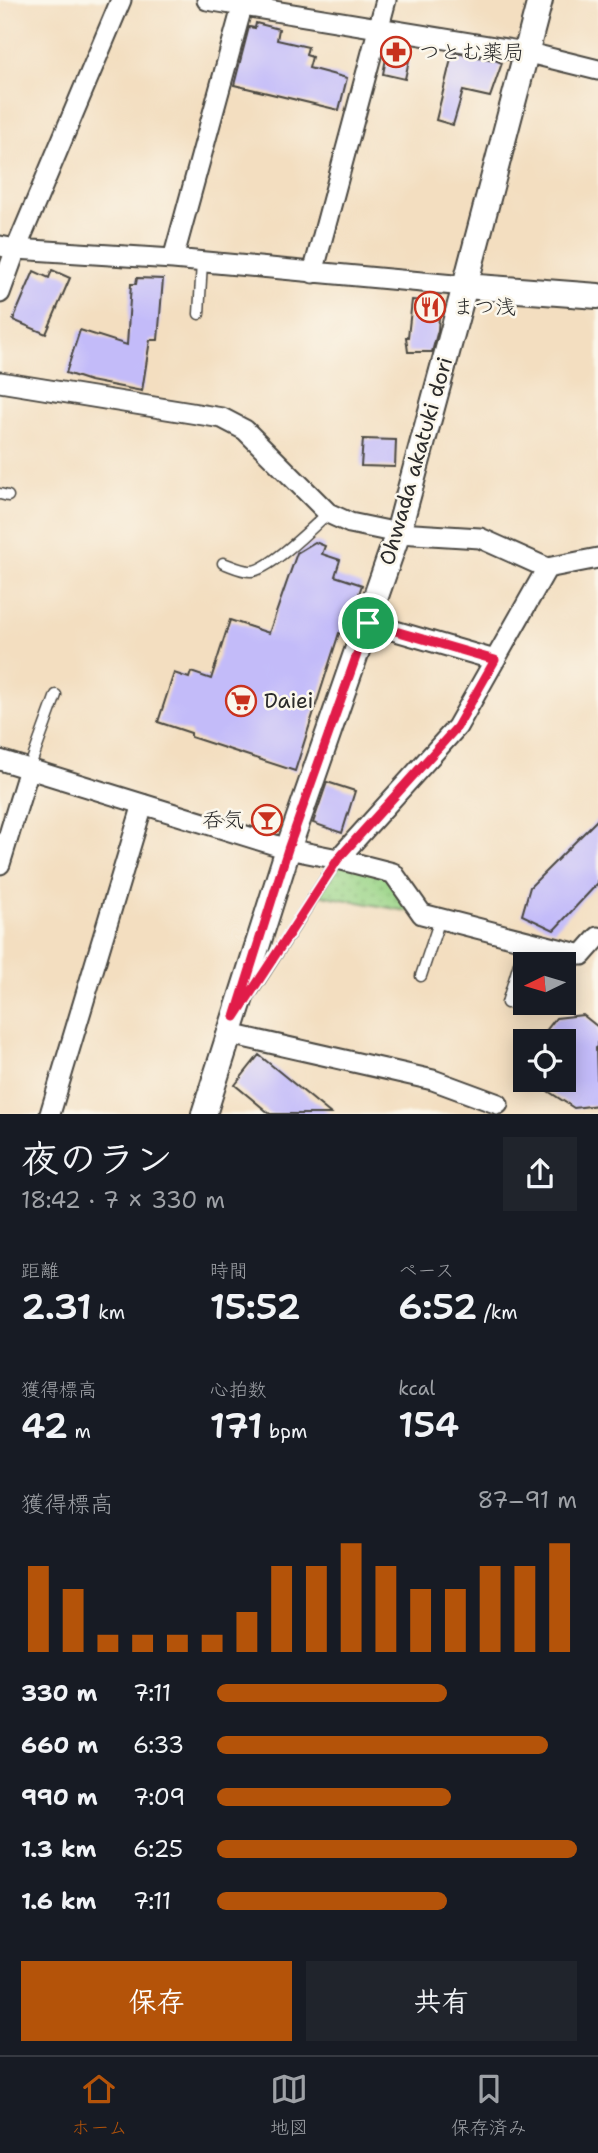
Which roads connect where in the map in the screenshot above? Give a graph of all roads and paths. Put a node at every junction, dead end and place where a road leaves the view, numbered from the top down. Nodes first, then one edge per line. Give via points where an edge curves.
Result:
1 (121, 0) edge
2 (207, 0) edge
3 (386, 0) edge
4 (540, 0) edge
5 (243, 3) edge
6 (379, 28) junction
7 (525, 52) junction
8 (598, 71) edge
9 (8, 248) edge
10 (173, 259) junction
11 (202, 262) junction
12 (313, 273) junction
13 (466, 286) junction
14 (0, 293) edge
15 (598, 296) edge
16 (199, 314) dead end
17 (0, 382) edge
18 (328, 513) junction
19 (398, 533) junction
20 (598, 558) edge
21 (223, 563) dead end
22 (547, 568) junction
23 (368, 623) junction
24 (495, 660) junction
25 (56, 695) dead end
26 (0, 760) edge
27 (29, 769) junction
28 (143, 804) junction
29 (288, 849) junction
30 (338, 859) junction
31 (0, 864) edge
32 (440, 919) junction
33 (598, 937) edge
34 (526, 941) junction
35 (421, 976) dead end
36 (507, 1003) dead end
37 (233, 1026) junction
38 (498, 1104) dead end
39 (50, 1114) edge
40 (204, 1114) edge

1 - 9 street
2 - 5 street
3 - 6 street
4 - 7 street, Ohwada akatuki dori
5 - 6 street
5 - 10 street
6 - 7 street
6 - 12 street
7 - 8 street
7 - 13 street, Ohwada akatuki dori
9 - 10 street
9 - 14 street
10 - 11 street
11 - 12 street
11 - 16 lane
12 - 13 street
13 - 15 street
13 - 19 street, Ohwada akatuki dori
17 - 18 street via 222,418 245,430
18 - 19 street
18 - 21 lane via 294,546 257,570
19 - 22 street via 480,538
19 - 23 street, Ohwada akatuki dori
20 - 22 street
22 - 24 street
23 - 24 street
23 - 29 street, Ohwada akatuki dori
24 - 30 street via 457,727
25 - 27 lane
26 - 27 street
27 - 28 street
27 - 31 street
28 - 29 street
28 - 39 street
29 - 30 street
29 - 37 street, Ohwada akatuki dori
30 - 32 street via 393,873 422,914
30 - 37 lane
32 - 34 street
32 - 35 lane
33 - 34 street via 582,955
34 - 36 lane
37 - 38 street via 433,1080
37 - 40 street, Ohwada akatuki dori

